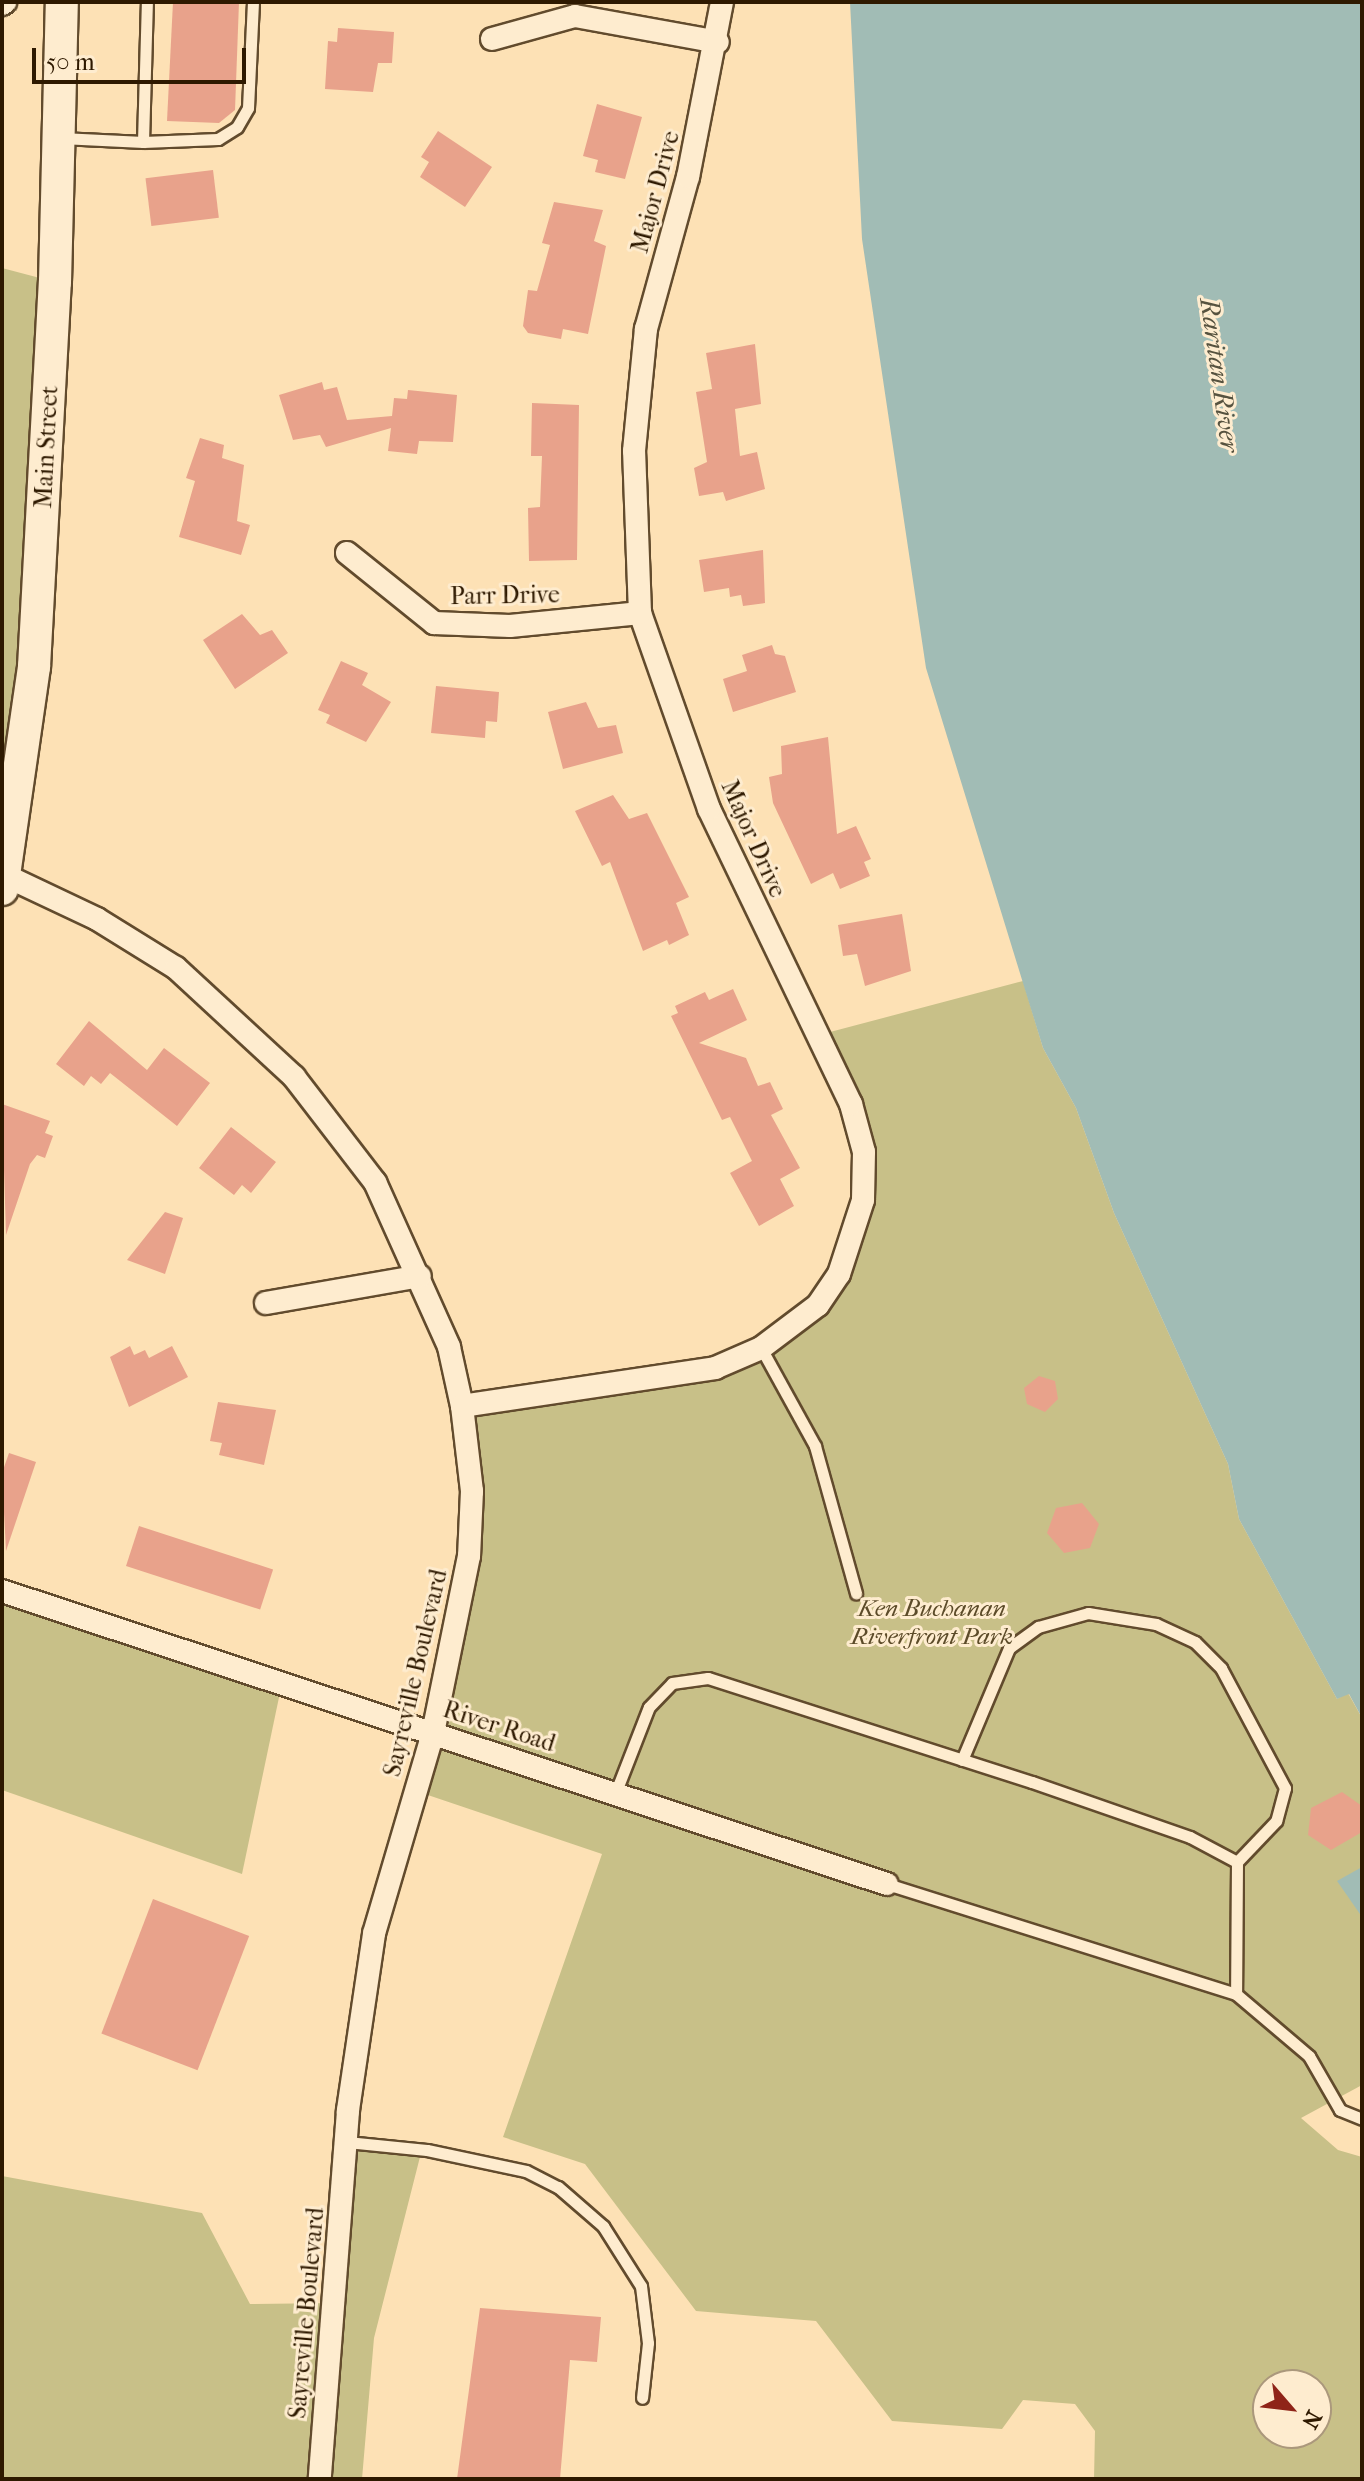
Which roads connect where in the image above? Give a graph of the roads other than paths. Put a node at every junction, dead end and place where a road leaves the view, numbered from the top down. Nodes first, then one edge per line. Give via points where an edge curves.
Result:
1 (62, 2) edge
2 (147, 2) edge
3 (253, 2) edge
4 (722, 2) edge
5 (492, 39) dead end
6 (718, 42) junction
7 (61, 138) junction
8 (143, 142) junction
9 (347, 553) dead end
10 (640, 613) junction
11 (3, 877) edge
12 (420, 1276) junction
13 (266, 1303) dead end
14 (761, 1348) junction
15 (462, 1406) junction
16 (2, 1591) edge
17 (856, 1593) dead end
18 (433, 1733) junction
19 (962, 1760) junction
20 (615, 1794) junction
21 (1237, 1862) junction
22 (887, 1884) joint
23 (1236, 1994) junction
24 (1362, 2119) edge
25 (347, 2142) junction
26 (642, 2398) dead end
27 (320, 2479) edge

1 - 7 main road, Main Street
2 - 8 lane
3 - 8 lane via 248,108 237,127 218,139
4 - 6 street, Major Drive
5 - 6 street via 575,16
6 - 10 street, Major Drive via 646,329 634,451
7 - 8 lane
7 - 11 main road, Main Street via 34,667
9 - 10 street, Parr Drive via 434,623 510,626
10 - 14 street, Major Drive via 709,809 851,1104 864,1152 863,1200 839,1274 818,1305
11 - 12 street, Sayreville Boulevard via 97,919 176,968 294,1077 375,1182
12 - 13 street
12 - 15 street, Sayreville Boulevard via 449,1347
14 - 15 street, Major Drive via 715,1368
14 - 17 lane via 815,1446
15 - 18 street, Sayreville Boulevard via 472,1491 469,1556
16 - 18 street, River Road
18 - 20 street, River Road
18 - 25 street, Sayreville Boulevard via 374,1934
19 - 20 lane via 708,1678 672,1683 649,1707
19 - 21 lane via 1190,1837
19 - 21 lane via 992,1678 1009,1648 1028,1634 1073,1614 1156,1624 1195,1642 1221,1668 1285,1788 1276,1821
20 - 22 street, River Road
21 - 23 lane
22 - 23 lane
23 - 24 lane via 1309,2056 1340,2110
25 - 26 lane via 441,2153 526,2171 558,2187 603,2226 641,2286 648,2343
25 - 27 street, Sayreville Boulevard

